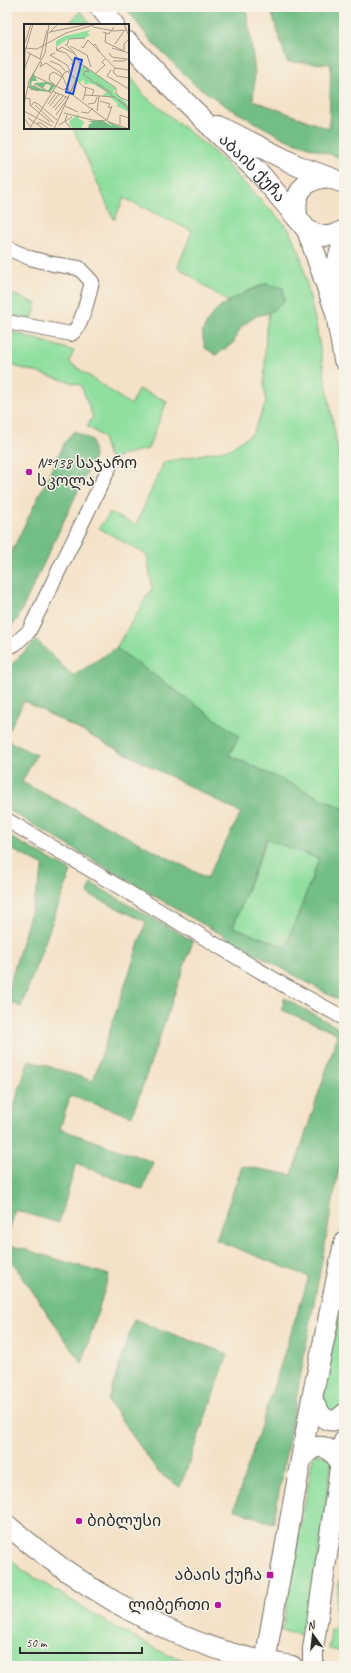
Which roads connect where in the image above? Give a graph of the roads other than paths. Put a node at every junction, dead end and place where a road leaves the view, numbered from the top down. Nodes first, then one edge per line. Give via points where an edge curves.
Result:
1 (100, 7) edge
2 (113, 24) edge
3 (129, 43) edge
4 (203, 118) junction
5 (336, 180) edge
6 (303, 225) junction
7 (344, 230) edge
8 (344, 238) edge
9 (7, 248) edge
10 (336, 313) junction
11 (7, 322) edge
12 (344, 360) edge
13 (109, 468) dead end
14 (7, 648) edge
15 (7, 820) edge
16 (344, 1018) edge
17 (344, 1243) edge
18 (312, 1398) junction
19 (344, 1414) edge
20 (344, 1441) edge
21 (301, 1460) junction
22 (341, 1464) junction
23 (7, 1525) edge
24 (266, 1664) edge
25 (292, 1666) edge
26 (313, 1666) edge

1 - 2 street
3 - 4 street, აბაის ქუჩა
4 - 5 street, აბაის ქუჩა via 298,166
4 - 6 street, აბაის ქუჩა via 262,176
5 - 6 street via 314,180 302,190 296,204
6 - 7 street via 317,236 328,237
6 - 10 street, აბაის ქუჩა
8 - 10 street, აბაის ქუჩა via 338,260
9 - 11 street via 30,258 79,268 92,282 82,318 76,331 71,334
10 - 12 street, აბაის ქუჩა
13 - 14 street via 29,631
15 - 16 street via 287,987
17 - 18 street
18 - 19 street via 320,1415 327,1419 334,1420
18 - 21 street
20 - 22 street
21 - 22 street via 307,1452 319,1447 328,1448 335,1453
21 - 24 street
22 - 26 street via 313,1649
23 - 24 street via 73,1575 144,1617 203,1644
24 - 25 street

